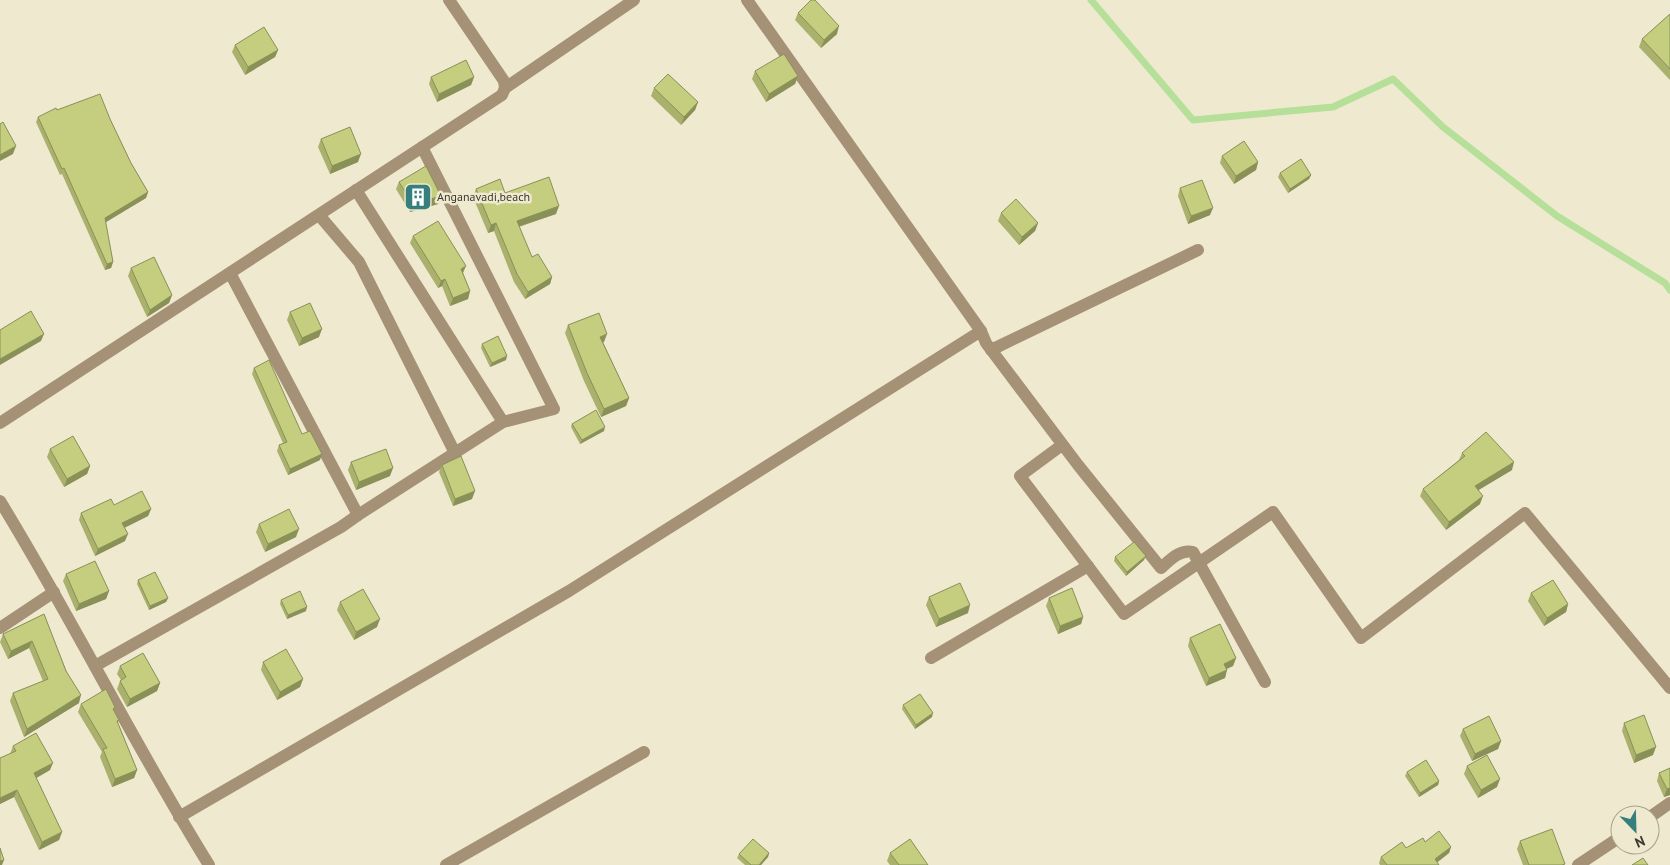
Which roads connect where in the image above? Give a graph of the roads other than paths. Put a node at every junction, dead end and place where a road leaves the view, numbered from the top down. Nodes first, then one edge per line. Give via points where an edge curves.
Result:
1 (449, 0) edge
2 (634, 0) edge
3 (747, 0) edge
4 (505, 88) junction
5 (422, 147) junction
6 (356, 190) junction
7 (319, 215) junction
8 (1198, 250) dead end
9 (230, 272) junction
10 (981, 331) junction
11 (991, 350) junction
12 (503, 422) junction
13 (0, 423) edge
14 (1062, 445) junction
15 (455, 453) junction
16 (0, 501) edge
17 (358, 515) junction
18 (1200, 564) junction
19 (1088, 566) junction
20 (54, 592) junction
21 (0, 628) edge
22 (931, 658) dead end
23 (95, 666) junction
24 (1265, 682) dead end
25 (1670, 688) edge
26 (644, 752) dead end
27 (179, 817) junction
28 (1610, 844) edge
29 (209, 865) edge
30 (446, 865) edge
31 (1578, 865) edge

1 - 4 street via 504,81
2 - 4 street
3 - 10 street
4 - 5 street via 502,95
5 - 6 street
5 - 12 street via 554,408
6 - 7 street
6 - 12 street
7 - 9 street
7 - 15 street via 359,262
8 - 11 street
9 - 13 street
9 - 17 street
10 - 11 street
10 - 27 street via 569,591
11 - 14 street
12 - 15 street
14 - 18 street via 1161,568 1187,551 1193,552
14 - 19 street via 1020,476
15 - 17 street
16 - 20 street
17 - 23 street
18 - 19 street via 1124,614
18 - 24 street
18 - 25 street via 1273,512 1360,638 1525,513
19 - 22 street
20 - 21 street
20 - 23 street
23 - 27 street
26 - 30 street
27 - 29 street
28 - 31 street

